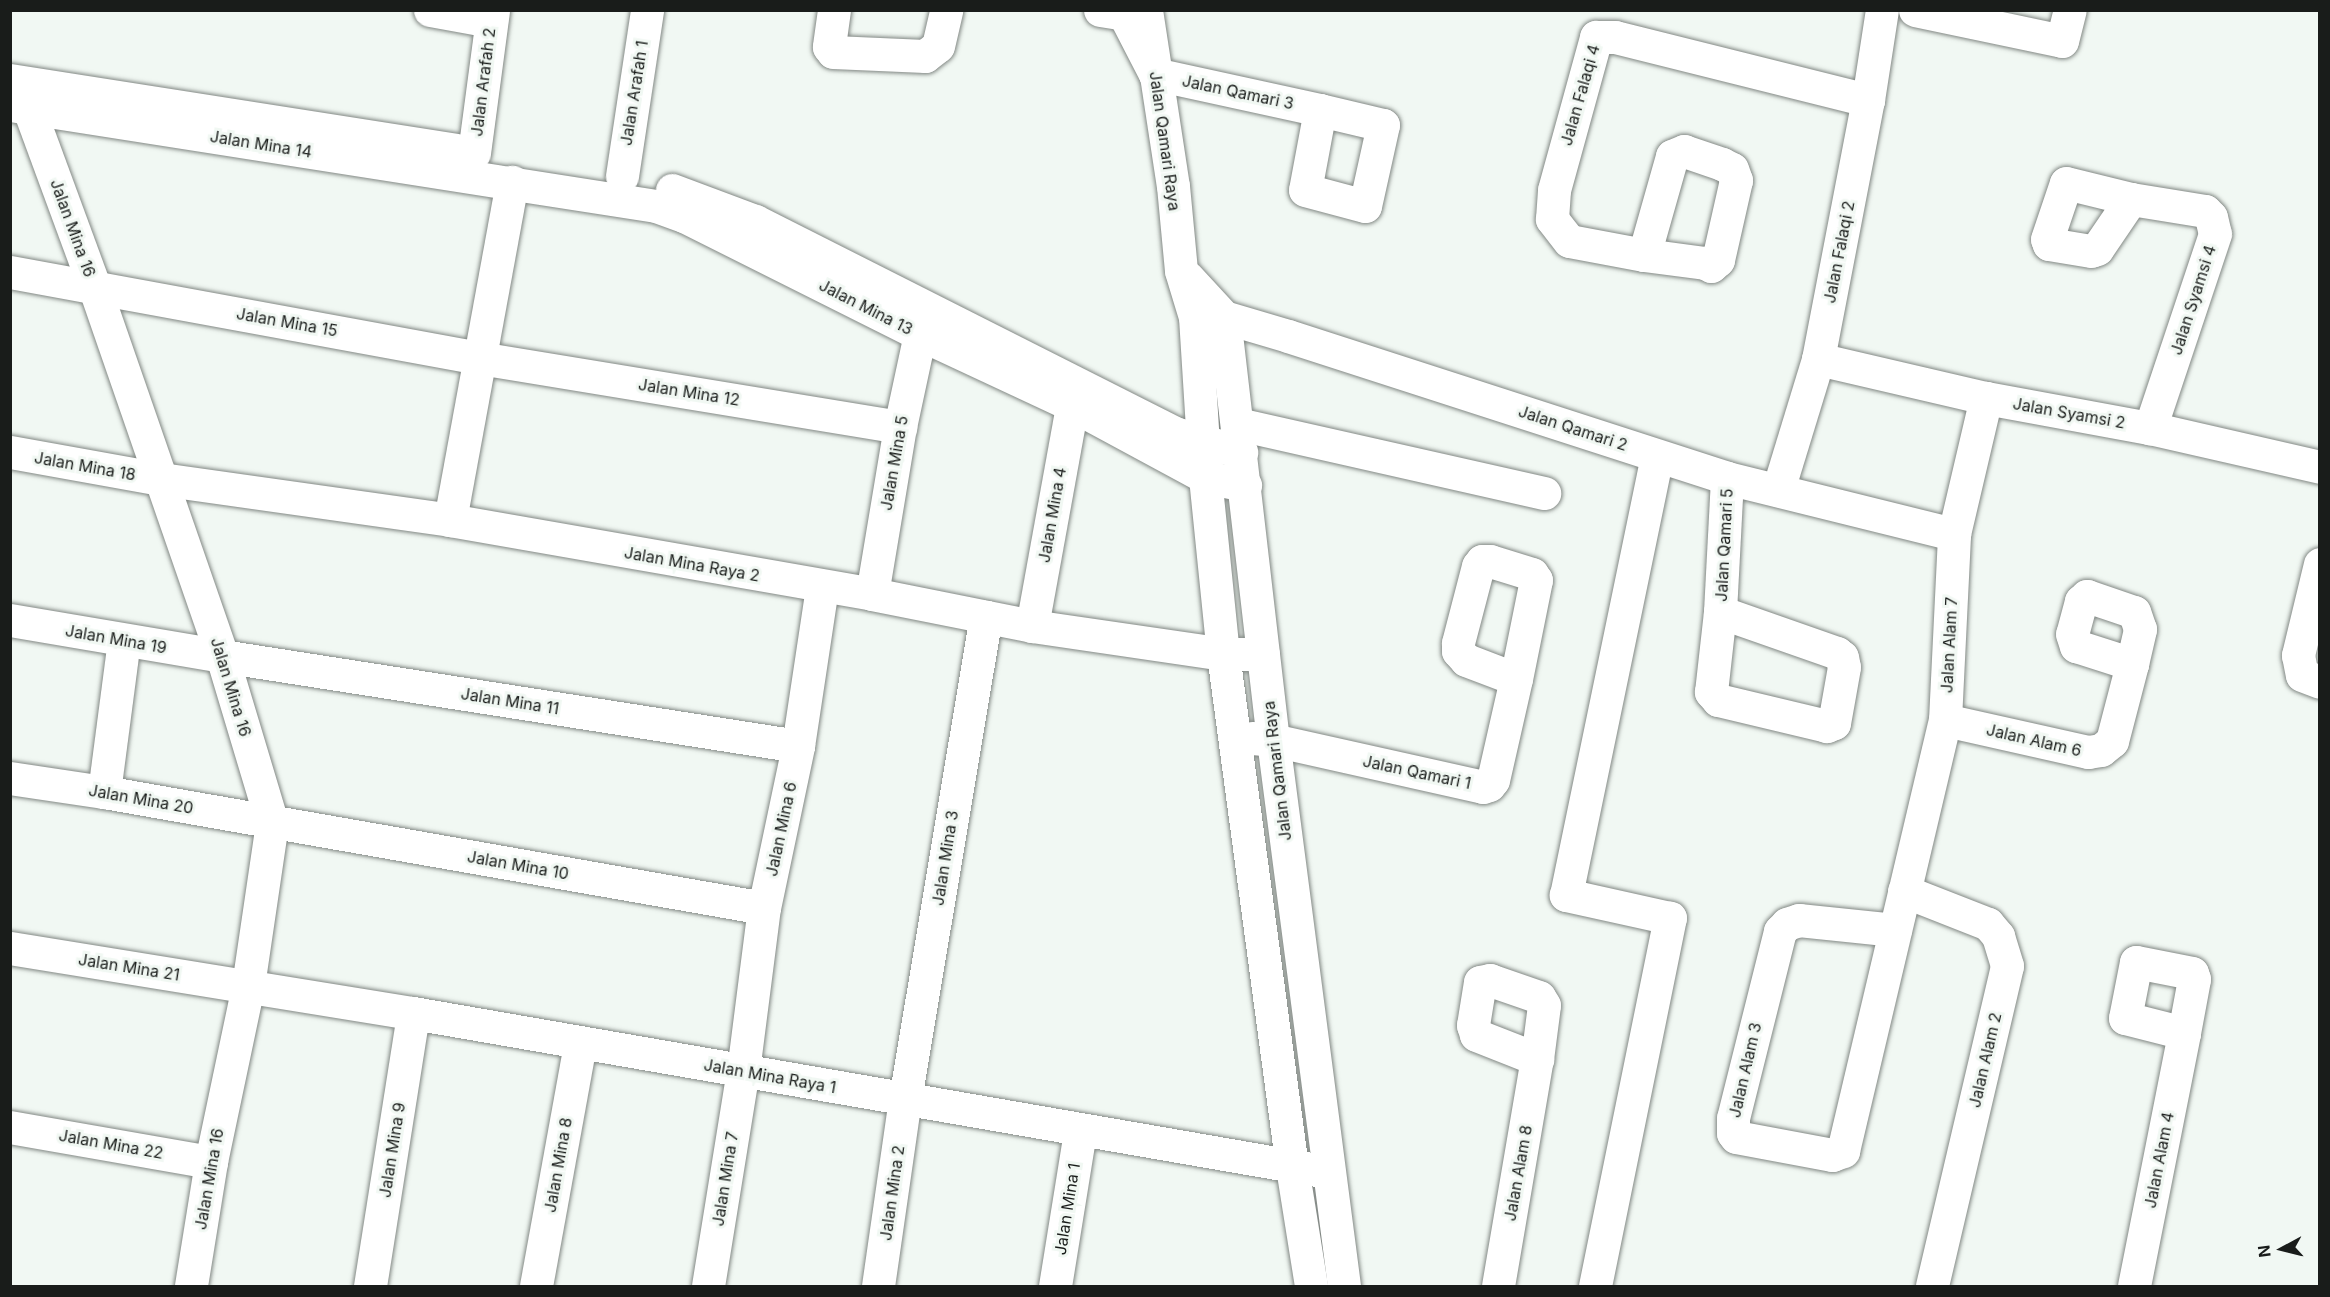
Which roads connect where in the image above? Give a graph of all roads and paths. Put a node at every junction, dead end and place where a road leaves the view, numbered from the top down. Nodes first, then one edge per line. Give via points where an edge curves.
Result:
1 (430, 10) edge
2 (647, 10) edge
3 (834, 10) edge
4 (946, 10) edge
5 (1100, 10) edge
6 (1146, 10) edge
7 (1882, 10) edge
8 (1914, 10) edge
9 (2070, 10) edge
10 (492, 16) edge
11 (1155, 74) junction
12 (10, 80) edge
13 (1868, 100) junction
14 (20, 107) edge
15 (1320, 110) dead end
16 (474, 153) junction
17 (622, 176) junction
18 (512, 182) junction
19 (2130, 199) dead end
20 (1644, 255) dead end
21 (10, 272) edge
22 (94, 286) junction
23 (1210, 317) junction
24 (920, 334) junction
25 (479, 357) junction
26 (1818, 359) junction
27 (1986, 398) junction
28 (1072, 405) junction
29 (900, 427) junction
30 (2150, 428) junction
31 (1240, 438) junction
32 (1204, 443) junction
33 (10, 453) edge
34 (1657, 456) junction
35 (2319, 467) edge
36 (1205, 477) junction
37 (1727, 478) junction
38 (160, 479) junction
39 (1245, 485) junction
40 (1778, 490) junction
41 (1544, 493) dead end
42 (450, 520) junction
43 (1954, 534) junction
44 (2319, 564) edge
45 (822, 587) junction
46 (872, 594) junction
47 (1720, 612) dead end
48 (2314, 614) edge
49 (986, 617) junction
50 (10, 620) edge
51 (1032, 626) junction
52 (124, 640) junction
53 (1223, 654) junction
54 (1263, 654) junction
55 (222, 656) junction
56 (2132, 664) dead end
57 (1516, 679) dead end
58 (2319, 682) edge
59 (1945, 720) junction
60 (1234, 736) junction
61 (1273, 740) junction
62 (798, 746) junction
63 (10, 778) edge
64 (104, 792) junction
65 (272, 823) junction
66 (1904, 891) junction
67 (764, 908) junction
68 (1895, 930) junction
69 (10, 948) edge
70 (248, 987) junction
71 (413, 1013) junction
72 (2184, 1032) dead end
73 (580, 1043) junction
74 (1537, 1059) dead end
75 (742, 1071) junction
76 (905, 1099) junction
77 (10, 1127) edge
78 (1080, 1131) junction
79 (211, 1162) junction
80 (1292, 1167) junction
81 (1328, 1172) junction
82 (190, 1287) edge
83 (370, 1287) edge
84 (536, 1287) edge
85 (708, 1287) edge
86 (878, 1287) edge
87 (1055, 1287) edge
88 (1311, 1287) edge
89 (1344, 1287) edge
90 (1498, 1287) edge
91 (1595, 1287) edge
92 (1932, 1287) edge
93 (2134, 1287) edge

1 - 10 street
2 - 17 street, Jalan Arafah 1
3 - 4 street via 830,47 833,52 926,57 938,46
5 - 11 street via 1124,14
6 - 11 street, Jalan Qamari Raya
7 - 13 street, Jalan Falaqi 2
8 - 9 street via 2054,40 2062,40
10 - 16 street, Jalan Arafah 2
11 - 15 street, Jalan Qamari 3
11 - 23 street, Jalan Qamari Raya via 1173,186 1181,271
12 - 16 street
13 - 20 street, Jalan Falaqi 4 via 1615,38 1596,37 1560,166 1552,219 1569,241
13 - 26 street, Jalan Falaqi 2
14 - 18 street, Jalan Mina 14
14 - 22 street, Jalan Mina 16
16 - 17 street
17 - 32 street via 663,186 755,220 1174,433
18 - 24 street, Jalan Mina 13 via 622,199 684,216
18 - 25 street
19 - 30 street, Jalan Syamsi 4 via 2205,211 2215,226
21 - 22 street, Jalan Mina 15
22 - 25 street, Jalan Mina 15
22 - 38 street, Jalan Mina 16
23 - 31 street, Jalan Qamari Raya
23 - 32 street
23 - 34 street, Jalan Qamari 2
24 - 28 street, Jalan Mina 13
24 - 29 street, Jalan Mina 5
25 - 29 street, Jalan Mina 12
25 - 42 street
26 - 27 street, Jalan Syamsi 2
26 - 40 street, Jalan Falaqi 2
27 - 30 street, Jalan Syamsi 2
27 - 43 street, Jalan Alam 7
28 - 36 street, Jalan Mina 13
28 - 51 street, Jalan Mina 4
29 - 46 street, Jalan Mina 5
30 - 35 street, Jalan Syamsi 2
31 - 32 street
31 - 39 street, Jalan Qamari Raya
31 - 41 street
32 - 36 street
33 - 38 street, Jalan Mina 18
34 - 37 street, Jalan Qamari 2
34 - 91 street via 1566,896 1670,918
36 - 39 street, Jalan Mina 13
36 - 53 street
37 - 40 street, Jalan Qamari 2
37 - 47 street, Jalan Qamari 5
38 - 42 street, Jalan Mina Raya 2
38 - 55 street, Jalan Mina 16
39 - 54 street, Jalan Qamari Raya
40 - 43 street, Jalan Qamari 2
42 - 45 street, Jalan Mina Raya 2
43 - 59 street, Jalan Alam 7
44 - 48 street
45 - 46 street, Jalan Mina Raya 2
45 - 62 street, Jalan Mina 6
46 - 49 street, Jalan Mina Raya 2
48 - 58 street via 2298,655 2302,675
49 - 51 street, Jalan Mina Raya 2
49 - 76 street, Jalan Mina 3
50 - 52 street, Jalan Mina 19
51 - 53 street, Jalan Mina Raya 2
52 - 55 street, Jalan Mina 19
52 - 64 street
53 - 54 street, Jalan Mina Raya 2
53 - 60 street
54 - 61 street, Jalan Qamari Raya
55 - 62 street, Jalan Mina 11
55 - 65 street, Jalan Mina 16
56 - 59 street, Jalan Alam 6 via 2112,741 2101,750 2088,752
57 - 61 street, Jalan Qamari 1 via 1494,780 1483,787
59 - 66 street, Jalan Alam 7
60 - 61 street, Jalan Qamari 1
60 - 80 street
61 - 81 street, Jalan Qamari Raya
62 - 67 street, Jalan Mina 6
63 - 64 street, Jalan Mina 20
64 - 65 street, Jalan Mina 20
65 - 67 street, Jalan Mina 10
65 - 70 street, Jalan Mina 16
66 - 68 street, Jalan Alam 3
66 - 92 street, Jalan Alam 2 via 1988,924 2001,943 2007,966
67 - 75 street, Jalan Mina 6
68 - 68 street, Jalan Alam 3 via 1843,1151 1832,1155 1736,1137 1733,1118 1780,931 1799,920
69 - 70 street, Jalan Mina 21
70 - 71 street, Jalan Mina Raya 1
70 - 79 street, Jalan Mina 16
71 - 73 street, Jalan Mina Raya 1
71 - 83 street, Jalan Mina 9
72 - 93 street, Jalan Alam 4
73 - 75 street, Jalan Mina Raya 1
73 - 84 street, Jalan Mina 8
74 - 90 street, Jalan Alam 8
75 - 76 street, Jalan Mina Raya 1
75 - 85 street, Jalan Mina 7
76 - 78 street, Jalan Mina Raya 1
76 - 86 street, Jalan Mina 2
77 - 79 street, Jalan Mina 22
78 - 80 street, Jalan Mina Raya 1
78 - 87 street, Jalan Mina 1
79 - 82 street, Jalan Mina 16
80 - 81 street, Jalan Mina Raya 1
80 - 88 street
81 - 89 street, Jalan Qamari Raya

